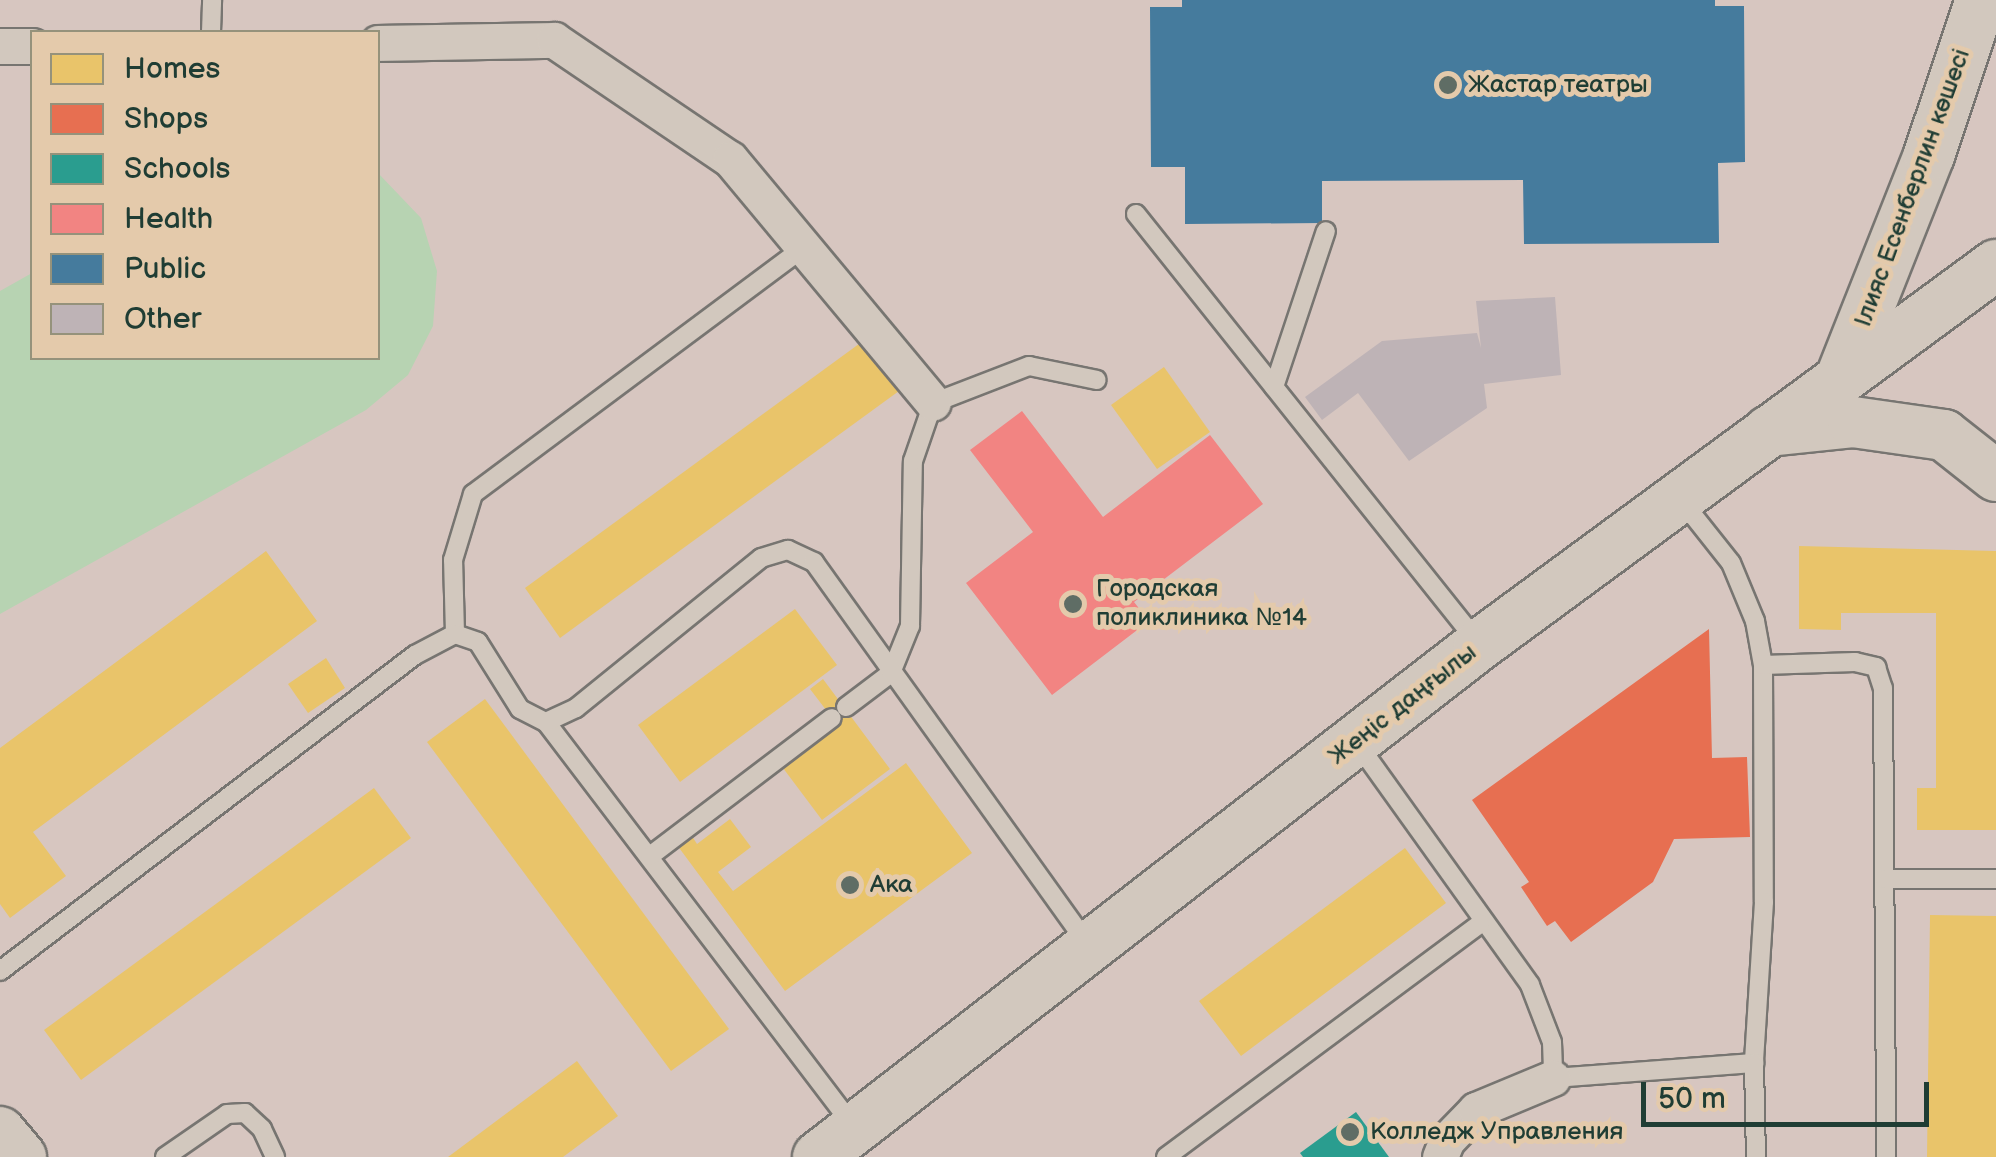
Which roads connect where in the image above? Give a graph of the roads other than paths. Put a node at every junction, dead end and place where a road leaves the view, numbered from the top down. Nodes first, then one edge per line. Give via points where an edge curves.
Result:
1 (212, 0) edge
2 (1981, 0) edge
3 (211, 30) edge
4 (380, 43) edge
5 (0, 46) edge
6 (30, 46) edge
7 (1136, 214) dead end
8 (1326, 231) dead end
9 (804, 248) junction
10 (1996, 264) edge
11 (1842, 375) junction
12 (1096, 380) dead end
13 (1274, 387) junction
14 (933, 403) junction
15 (1764, 431) junction
16 (1996, 476) edge
17 (1678, 496) junction
18 (454, 634) junction
19 (1480, 645) junction
20 (1763, 665) junction
21 (891, 673) junction
22 (546, 722) junction
23 (1356, 743) junction
24 (650, 856) junction
25 (1885, 879) junction
26 (1996, 879) edge
27 (1480, 924) junction
28 (1090, 948) junction
29 (0, 970) edge
30 (1754, 1062) junction
31 (1553, 1078) junction
32 (0, 1132) edge
33 (837, 1144) edge
34 (22, 1157) edge
35 (164, 1157) edge
36 (275, 1157) edge
37 (1166, 1157) edge
38 (1440, 1157) edge
39 (1756, 1157) edge
40 (1886, 1157) edge

1 - 3 lane
2 - 11 main road, Ілияс Есенберлин көшесі via 1923,172
4 - 9 street via 554,40 730,160
5 - 6 street
7 - 13 lane
8 - 13 lane
9 - 14 street
9 - 18 lane via 472,494 453,560
10 - 11 main road, Жеңіс даңғылы
11 - 15 main road, Жеңіс даңғылы
12 - 14 lane via 1029,366
13 - 19 lane
14 - 21 lane via 913,461 910,626
15 - 16 main road via 1853,422 1944,435
15 - 17 main road, Жеңіс даңғылы
17 - 19 main road, Жеңіс даңғылы
17 - 20 lane via 1731,562 1755,622
18 - 22 lane via 478,642 520,709
18 - 29 lane via 415,654
19 - 23 main road, Жеңіс даңғылы
20 - 25 lane via 1876,667 1884,688
20 - 30 lane via 1764,902
21 - 22 lane via 814,562 788,550 761,558 576,708
21 - 24 lane
21 - 28 lane
22 - 24 lane
23 - 27 lane
23 - 28 main road, Жеңіс даңғылы
24 - 33 lane
25 - 26 lane
25 - 40 lane
27 - 31 lane via 1530,985 1552,1042
27 - 37 lane
28 - 33 main road, Жеңіс даңғылы
30 - 31 lane
30 - 39 lane
31 - 38 street via 1476,1110
32 - 34 main road
35 - 36 lane via 227,1114 245,1113 262,1129

